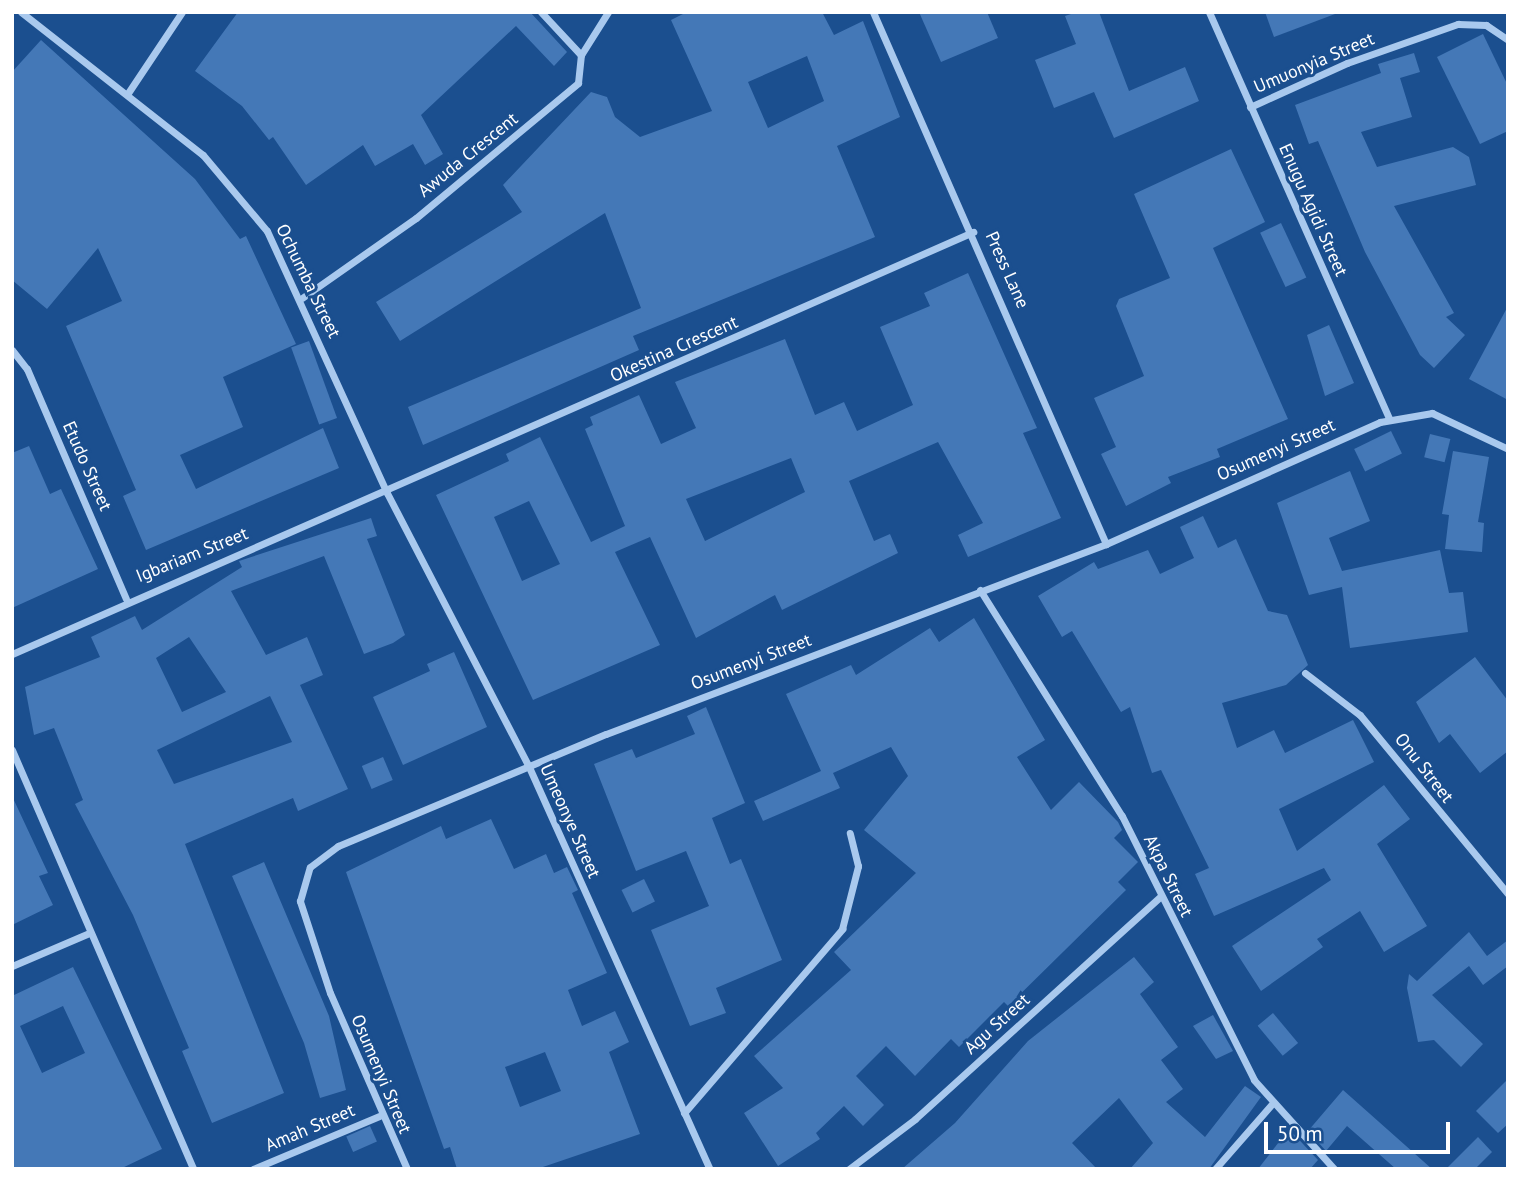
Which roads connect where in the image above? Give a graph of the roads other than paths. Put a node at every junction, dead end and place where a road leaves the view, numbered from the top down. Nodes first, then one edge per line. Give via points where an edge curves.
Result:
1 (21, 12) edge
2 (182, 12) edge
3 (541, 12) edge
4 (608, 12) edge
5 (873, 12) edge
6 (1209, 12) edge
7 (1508, 40) edge
8 (581, 55) junction
9 (128, 93) junction
10 (1250, 107) junction
11 (973, 232) junction
12 (302, 298) junction
13 (12, 350) edge
14 (1389, 419) junction
15 (1508, 449) edge
16 (387, 494) junction
17 (1106, 544) junction
18 (980, 590) junction
19 (125, 599) junction
20 (12, 654) edge
21 (1305, 673) dead end
22 (12, 750) edge
23 (529, 767) junction
24 (850, 833) dead end
25 (1508, 894) edge
26 (1160, 897) junction
27 (89, 933) junction
28 (12, 966) edge
29 (1271, 1105) junction
30 (684, 1113) junction
31 (379, 1116) junction
32 (193, 1169) edge
33 (253, 1169) edge
34 (407, 1169) edge
35 (710, 1169) edge
36 (849, 1169) edge
37 (1214, 1169) edge
38 (1334, 1169) edge

1 - 9 street, Ochumba Street
2 - 9 street
3 - 8 street
4 - 8 street, Awuda Crescent
5 - 11 street, Press Lane
6 - 10 street, Enugu Agidi Street
7 - 10 street, Umuonyia Street via 1486,25 1458,24 1347,63
8 - 12 street, Awuda Crescent via 578,83 416,218
9 - 12 street, Ochumba Street via 237,188
10 - 14 street, Enugu Agidi Street
11 - 16 street, Okestina Crescent
11 - 17 street, Press Lane
12 - 16 street, Ochumba Street
13 - 19 street, Etudo Street via 27,369
14 - 15 street, Osumenyi Street via 1432,413
14 - 17 street, Osumenyi Street
16 - 19 street, Igbariam Street
16 - 23 street, Umeonye Street
17 - 18 street, Osumenyi Street
18 - 23 street, Osumenyi Street
18 - 26 street, Akpa Street via 1122,816
19 - 20 street, Igbariam Street
21 - 25 street, Onu Street via 1360,715
22 - 27 street
23 - 30 street, Umeonye Street
23 - 31 street, Osumenyi Street via 338,846 310,867 302,886 305,922
24 - 30 street via 858,866 842,929
26 - 29 street, Akpa Street via 1233,1044
26 - 36 street, Agu Street via 915,1119
27 - 28 street
27 - 32 street
29 - 37 street
29 - 38 street, Akpa Street
30 - 35 street, Umeonye Street
31 - 33 street, Amah Street
31 - 34 street, Osumenyi Street

